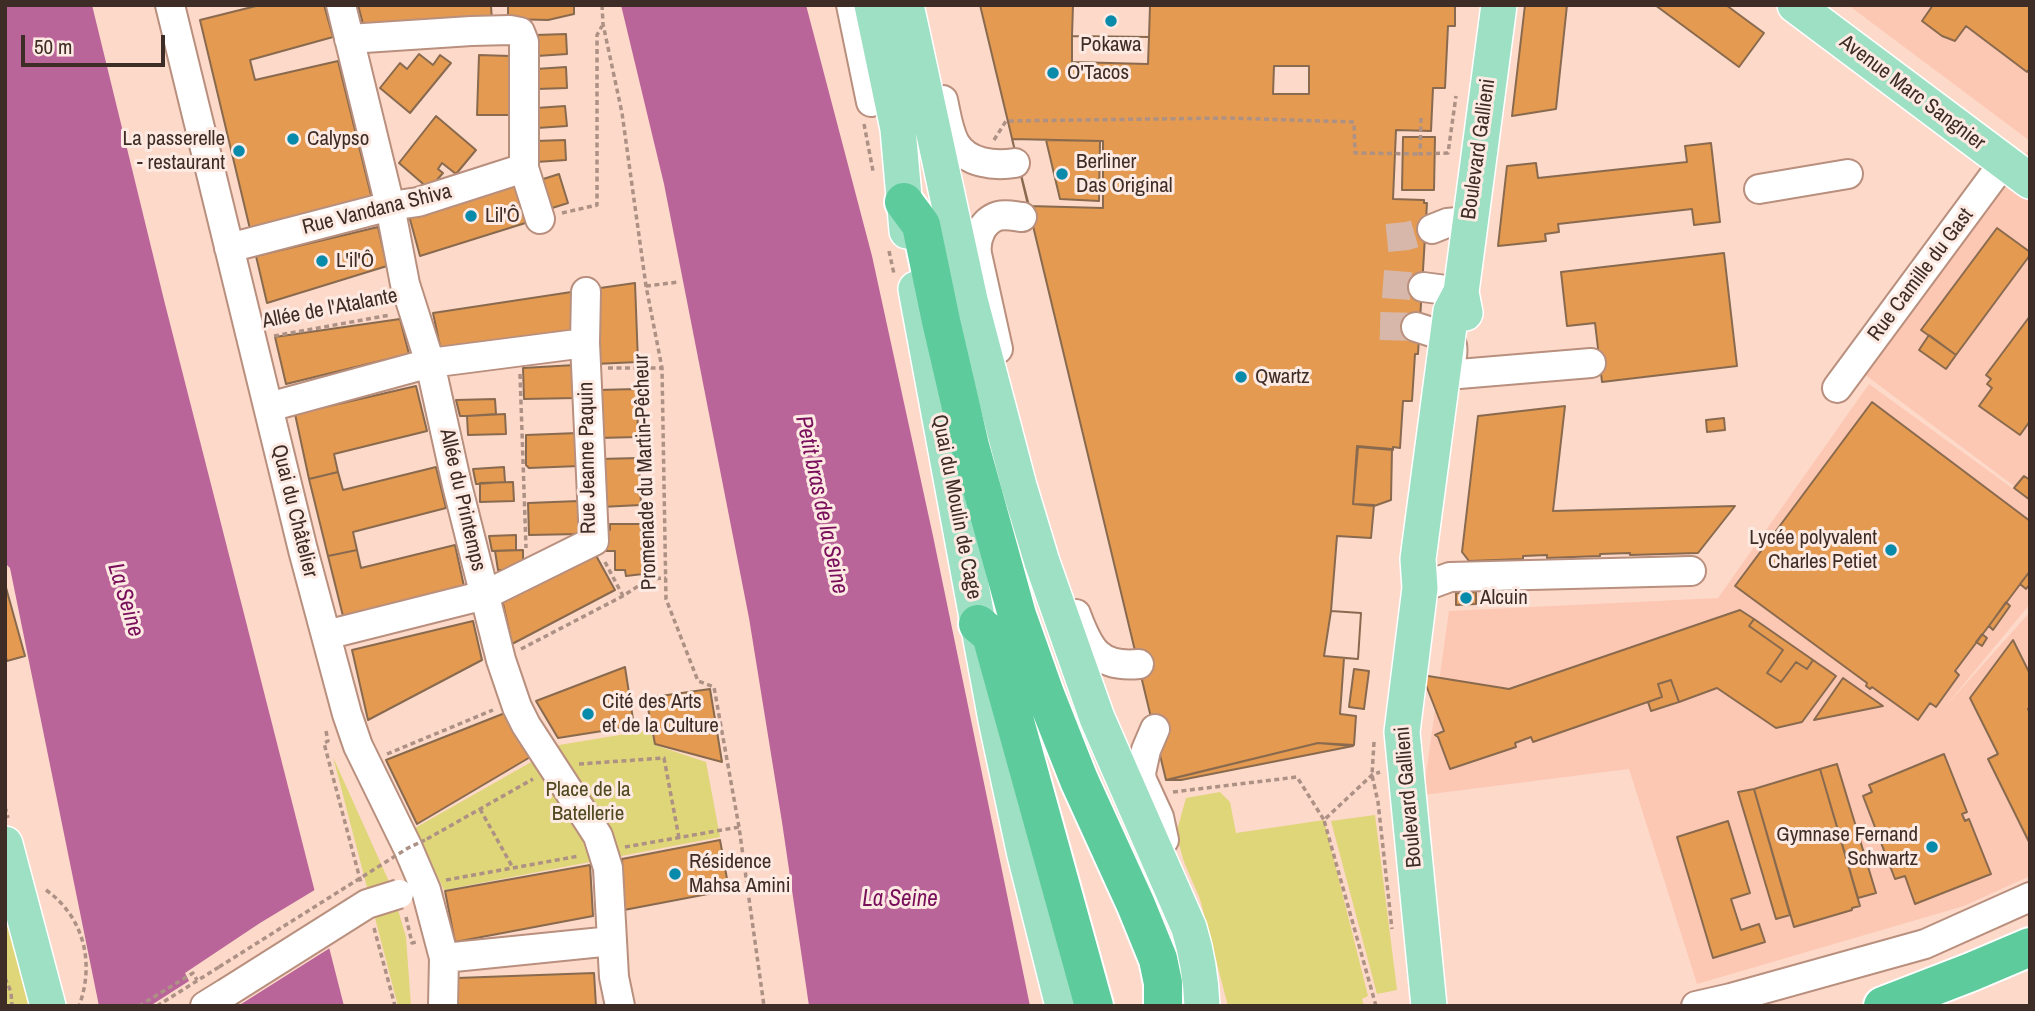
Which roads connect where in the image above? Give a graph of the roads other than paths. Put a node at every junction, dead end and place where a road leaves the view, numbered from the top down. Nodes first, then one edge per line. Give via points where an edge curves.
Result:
1 (170, 5) edge
2 (341, 5) edge
3 (851, 5) edge
4 (872, 5) edge
5 (907, 5) edge
6 (1499, 5) edge
7 (1795, 5) edge
8 (349, 40) junction
9 (871, 102) dead end
10 (1015, 163) dead end
11 (524, 168) junction
12 (2017, 171) edge
13 (1848, 174) dead end
14 (1759, 189) dead end
15 (904, 202) junction
16 (390, 206) junction
17 (1022, 216) dead end
18 (540, 219) road end
19 (1469, 221) junction
20 (1432, 229) tunnel mouth
21 (229, 248) junction
22 (1423, 287) tunnel mouth
23 (586, 292) dead end
24 (1461, 292) junction
25 (1432, 332) junction
26 (586, 356) junction
27 (1591, 362) dead end
28 (430, 363) junction
29 (1459, 374) junction
30 (1837, 388) dead end
31 (269, 407) junction
32 (1449, 445) junction
33 (1019, 486) junction
34 (1691, 571) dead end
35 (1420, 588) junction
36 (485, 595) junction
37 (978, 624) junction
38 (326, 635) junction
39 (1139, 664) dead end
40 (1155, 729) dead end
41 (6, 849) edge
42 (1165, 871) junction
43 (423, 888) junction
44 (2030, 897) edge
45 (612, 941) junction
46 (2030, 947) edge
47 (444, 958) junction
48 (201, 993) edge
49 (448, 1002) edge
50 (48, 1006) edge
51 (620, 1006) edge
52 (1063, 1006) edge
53 (1094, 1006) edge
54 (1163, 1006) edge
55 (1202, 1006) edge
56 (1220, 1006) edge
57 (1429, 1006) edge
58 (1696, 1006) edge
59 (1884, 1006) edge

1 - 21 street, Quai du Châtelier
2 - 8 street, Allée du Printemps
3 - 9 street
4 - 15 main road, Quai du Moulin de Cage via 898,129
5 - 10 street via 929,52 959,149 997,166
5 - 33 main road via 970,300
6 - 19 main road, Boulevard Gallieni
7 - 12 main road, Avenue Marc Sangnier
8 - 11 street via 520,32 524,42
8 - 16 street, Allée du Printemps
11 - 16 street, Rue Vandana Shiva via 418,202
11 - 18 street
12 - 30 street, Rue Camille du Gast
13 - 14 street
15 - 37 main road, Quai du Moulin de Cage
15 - 54 highway via 921,225 970,446 1017,615 1079,780 1158,959
16 - 21 street, Rue Vandana Shiva
16 - 28 street, Allée du Printemps via 405,284
17 - 33 street via 994,218 977,238 976,247 1008,401
19 - 20 street
19 - 24 main road, Boulevard Gallieni
21 - 31 street, Quai du Châtelier
22 - 24 street
23 - 26 street, Rue Jeanne Paquin
24 - 25 main road, Boulevard Gallieni
24 - 29 main road, Boulevard Gallieni via 1466,321
25 - 32 street via 1451,340 1453,348 1443,426
25 - 35 main road, Boulevard Gallieni
26 - 28 street via 519,351
26 - 36 street, Rue Jeanne Paquin via 594,541
27 - 29 street
28 - 31 street
28 - 36 street, Allée du Printemps
29 - 32 main road, Boulevard Gallieni
31 - 38 street, Quai du Châtelier
32 - 35 main road, Boulevard Gallieni via 1433,557
33 - 39 street via 1089,647 1115,663
33 - 42 main road via 1097,718
34 - 35 street via 1450,577
35 - 57 main road, Boulevard Gallieni via 1402,732
36 - 38 street, Rue Jeanne Paquin
36 - 45 street, Allée du Printemps via 500,660 526,725 604,851
37 - 52 main road, Quai du Moulin de Cage via 1025,855
37 - 53 highway via 990,635
38 - 43 street, Quai du Châtelier via 352,731 366,763 421,846
40 - 42 street via 1141,773 1163,832
41 - 50 main road
42 - 55 main road via 1196,951
42 - 56 main road via 1202,937
43 - 47 street, Quai du Châtelier
43 - 48 street, bridge via 367,904
44 - 58 street via 1926,944
45 - 47 street
45 - 51 street, Allée du Printemps
46 - 59 highway
47 - 49 street, Quai du Châtelier

